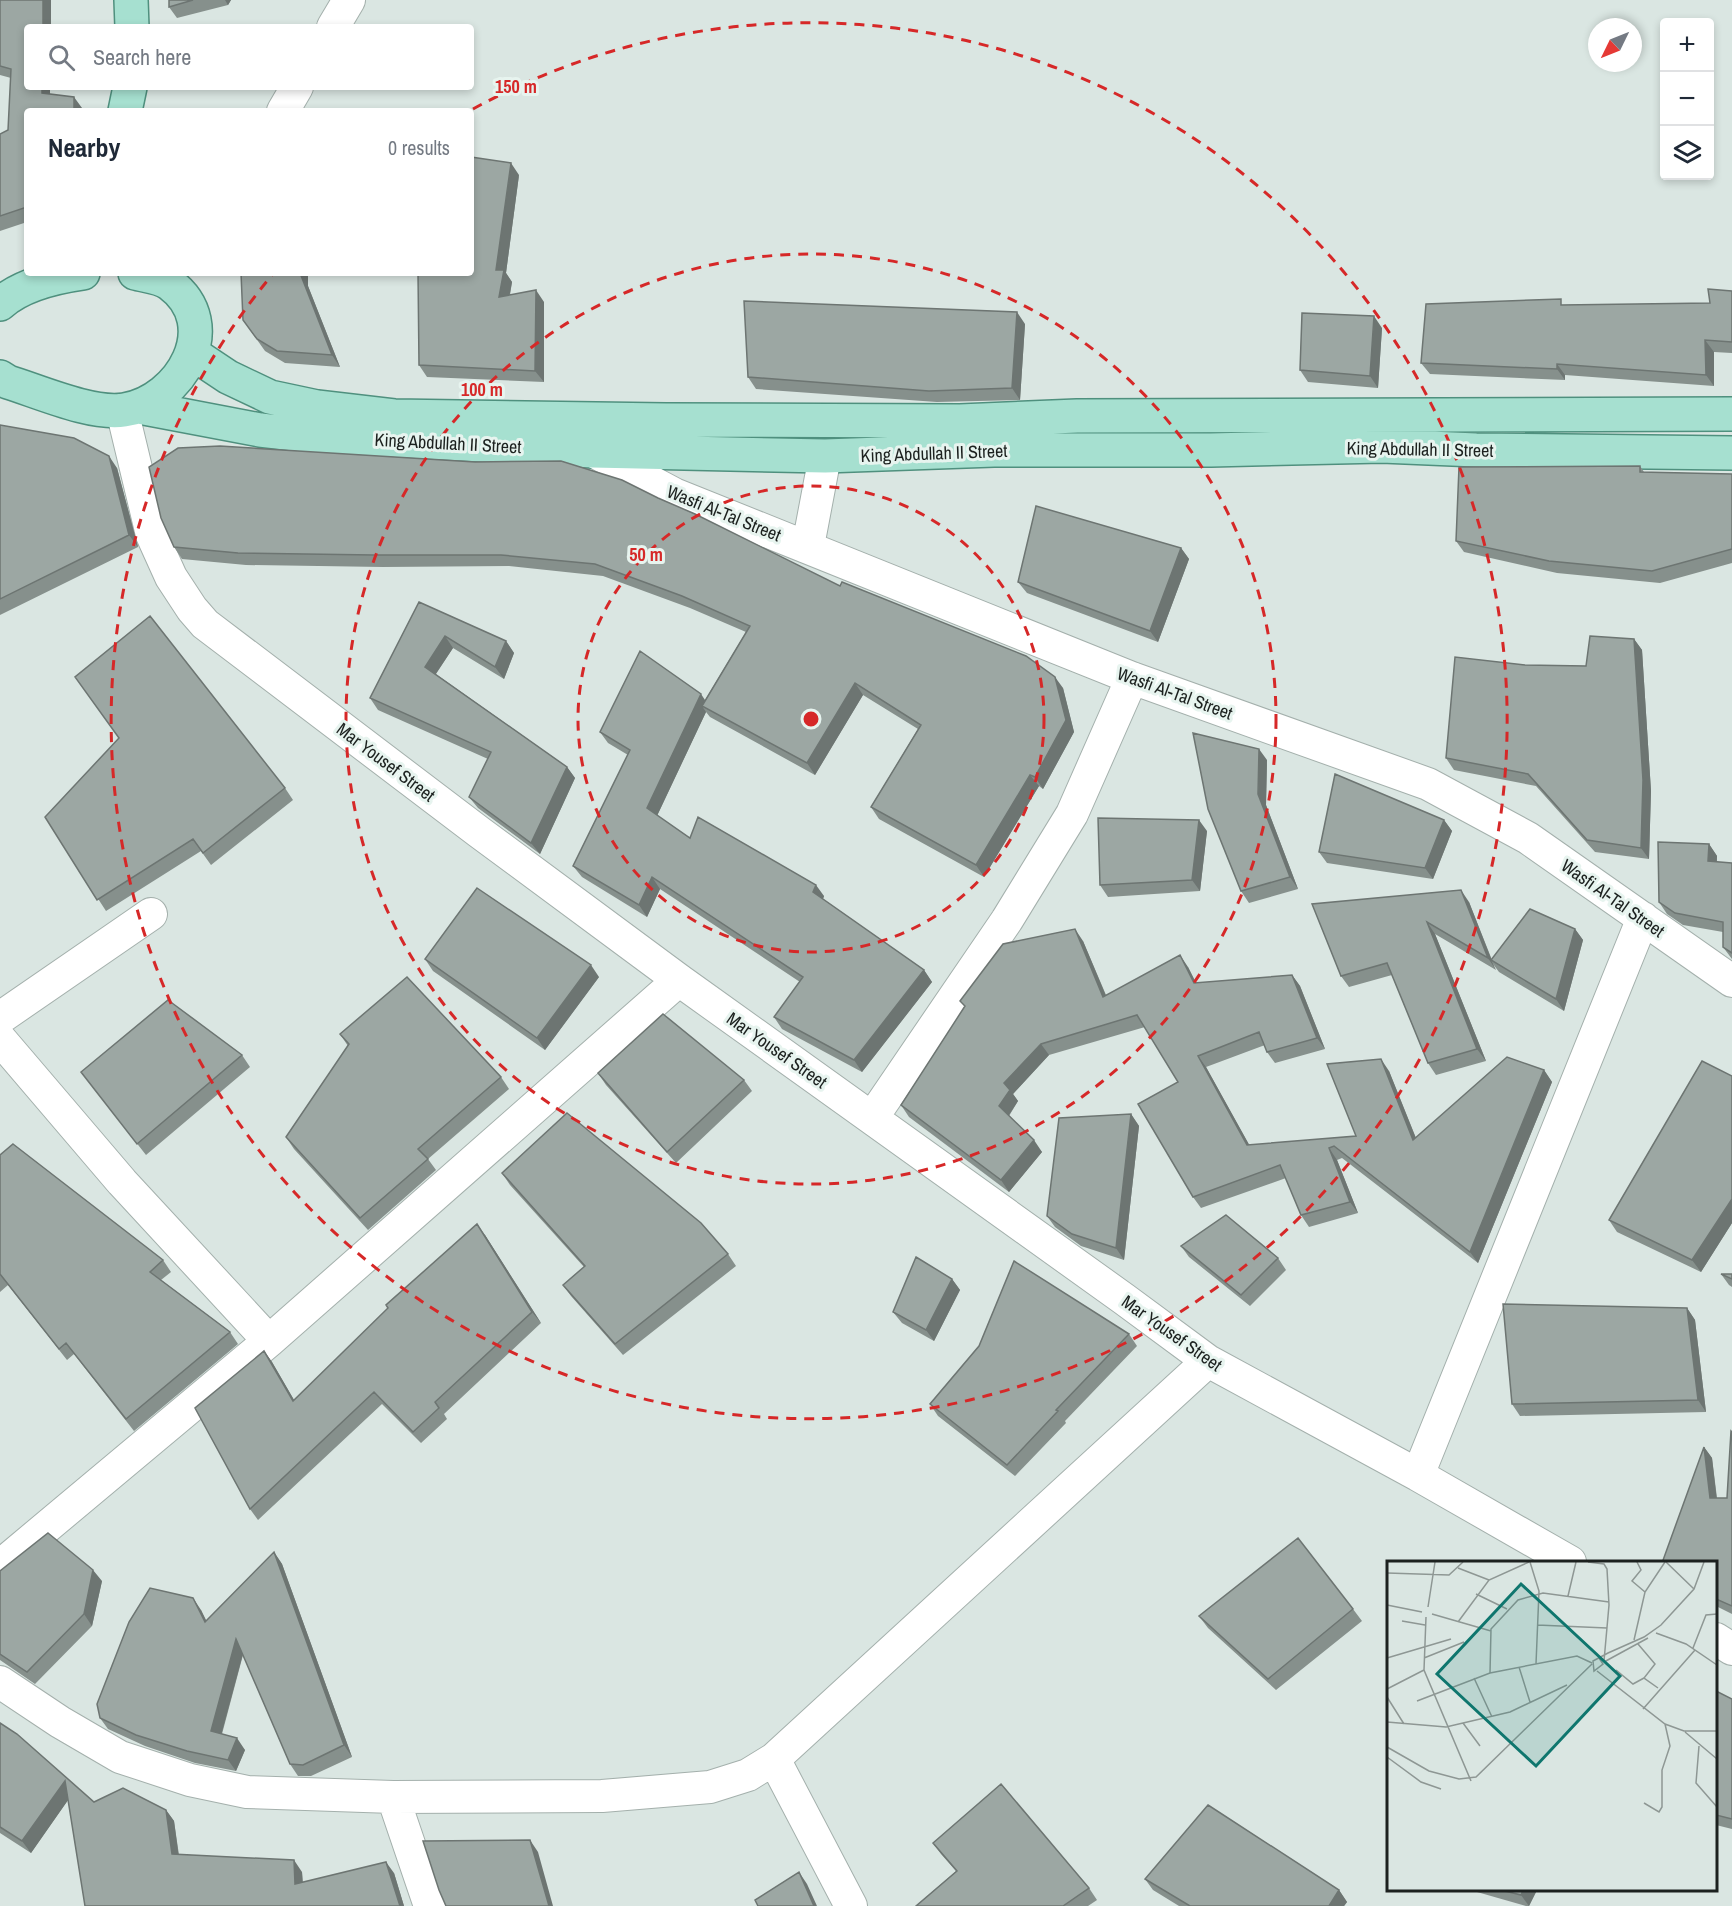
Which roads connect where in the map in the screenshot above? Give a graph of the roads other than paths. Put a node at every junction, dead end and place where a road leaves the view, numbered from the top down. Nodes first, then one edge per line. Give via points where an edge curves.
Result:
1 (132, 0) edge
2 (349, 0) edge
3 (132, 24) edge
4 (335, 24) edge
5 (131, 90) edge
6 (133, 90) edge
7 (295, 90) edge
8 (126, 108) edge
9 (136, 108) edge
10 (285, 108) edge
11 (64, 276) edge
12 (162, 277) edge
13 (19, 291) edge
14 (192, 353) junction
15 (3, 380) edge
16 (131, 409) junction
17 (1732, 414) edge
18 (593, 450) junction
19 (1732, 453) edge
20 (825, 456) junction
21 (808, 546) junction
22 (1132, 678) junction
23 (151, 914) dead end
24 (1643, 918) junction
25 (679, 980) junction
26 (1732, 981) edge
27 (0, 1018) edge
28 (0, 1039) edge
29 (872, 1118) junction
30 (269, 1341) junction
31 (1208, 1361) junction
32 (1418, 1475) junction
33 (1567, 1561) edge
34 (0, 1566) edge
35 (1717, 1641) edge
36 (1732, 1649) edge
37 (0, 1682) edge
38 (774, 1759) junction
39 (393, 1797) junction
40 (430, 1906) edge
41 (851, 1906) edge

1 - 3 main road
2 - 4 street
5 - 8 main road
6 - 9 main road
7 - 10 street
11 - 13 main road
12 - 14 main road via 183,296 193,314 196,333
14 - 16 main road via 180,376 162,395
14 - 17 main road, King Abdullah II Street via 228,377 270,397 394,416 960,421 1077,416
15 - 16 main road, King Abdullah II Street via 99,410
16 - 18 main road, King Abdullah II Street via 312,436
16 - 25 street, Mar Yousef Street via 152,535 171,577 205,624
18 - 20 main road, King Abdullah II Street
18 - 21 street, Wasfi Al-Tal Street via 674,494
19 - 20 main road, King Abdullah II Street via 1382,446
20 - 21 street
21 - 22 street, Wasfi Al-Tal Street
22 - 24 street, Wasfi Al-Tal Street via 1428,784 1528,838
22 - 29 street via 1072,814 1007,920
23 - 27 street
24 - 26 street, Wasfi Al-Tal Street
24 - 32 street
25 - 29 street, Mar Yousef Street
25 - 30 street
28 - 30 street via 122,1182
29 - 31 street, Mar Yousef Street
30 - 34 street
31 - 32 street, Mar Yousef Street
31 - 38 street
32 - 33 street, Mar Yousef Street
35 - 36 street
37 - 39 street via 120,1757 190,1780 247,1792
38 - 39 street via 748,1775 711,1787 669,1792 557,1798
38 - 41 street
39 - 40 street

